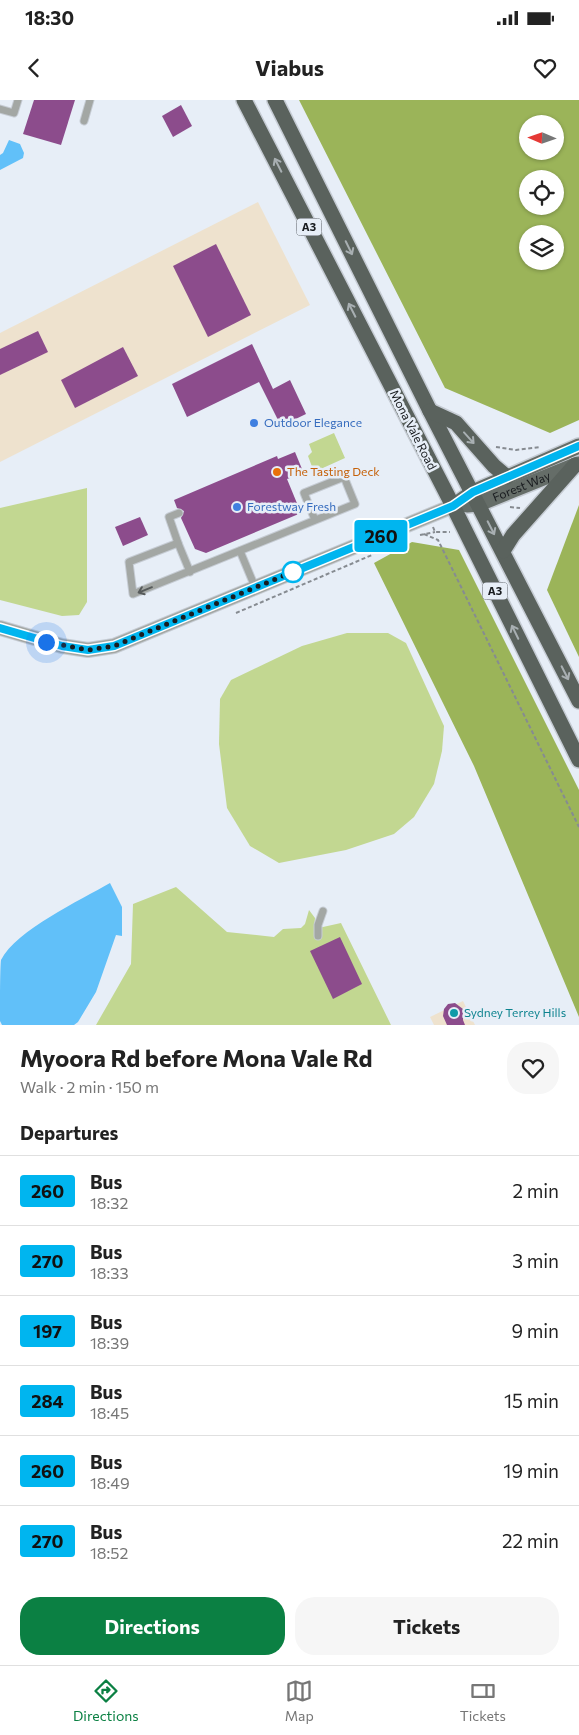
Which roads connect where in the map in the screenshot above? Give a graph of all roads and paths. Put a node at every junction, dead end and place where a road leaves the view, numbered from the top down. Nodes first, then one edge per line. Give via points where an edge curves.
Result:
1 (18, 100) edge
2 (90, 100) edge
3 (244, 100) edge
4 (274, 100) edge
5 (0, 109) edge
6 (84, 121) dead end
7 (430, 411) junction
8 (494, 446) dead end
9 (543, 446) dead end
10 (579, 446) edge
11 (577, 464) edge
12 (507, 477) junction
13 (476, 498) junction
14 (453, 506) junction
15 (505, 508) dead end
16 (522, 508) dead end
17 (179, 513) dead end
18 (315, 520) junction
19 (432, 526) dead end
20 (452, 531) dead end
21 (435, 532) junction
22 (424, 534) junction
23 (413, 536) dead end
24 (178, 542) junction
25 (240, 551) junction
26 (503, 551) junction
27 (376, 553) dead end
28 (190, 572) junction
29 (256, 587) junction
30 (236, 613) dead end
31 (0, 628) edge
32 (579, 701) edge
33 (579, 760) edge
34 (579, 827) edge
35 (323, 911) dead end
36 (318, 936) dead end

1 - 5 lane via 14,114
2 - 6 lane
14 -> 3 highway, Mona Vale Road / A3
4 -> 7 highway, Mona Vale Road / A3
7 -> 12 highway via 456,423
7 - 13 highway, Mona Vale Road / A3
8 - 9 path via 516,450
10 - 12 main road, Forest Way
11 - 13 main road, Forest Way
11 - 26 highway via 513,535
12 - 13 main road, Forest Way
13 - 14 main road, Forest Way
13 -> 26 highway, Mona Vale Road / A3
14 - 29 street
33 -> 14 highway, Mona Vale Road / A3
15 - 16 path
17 - 24 lane via 168,518
18 - 18 lane via 304,493 344,477 355,504
18 - 25 lane
19 - 21 path
20 - 21 path
21 - 22 path
22 - 23 path
22 - 34 path via 438,540
24 - 28 lane
28 -> 24 lane via 134,594 129,562
25 - 28 lane
25 - 29 lane
26 -> 32 highway, Mona Vale Road / A3
27 - 30 path
29 - 31 street via 114,646 88,650 71,648
35 - 36 lane

